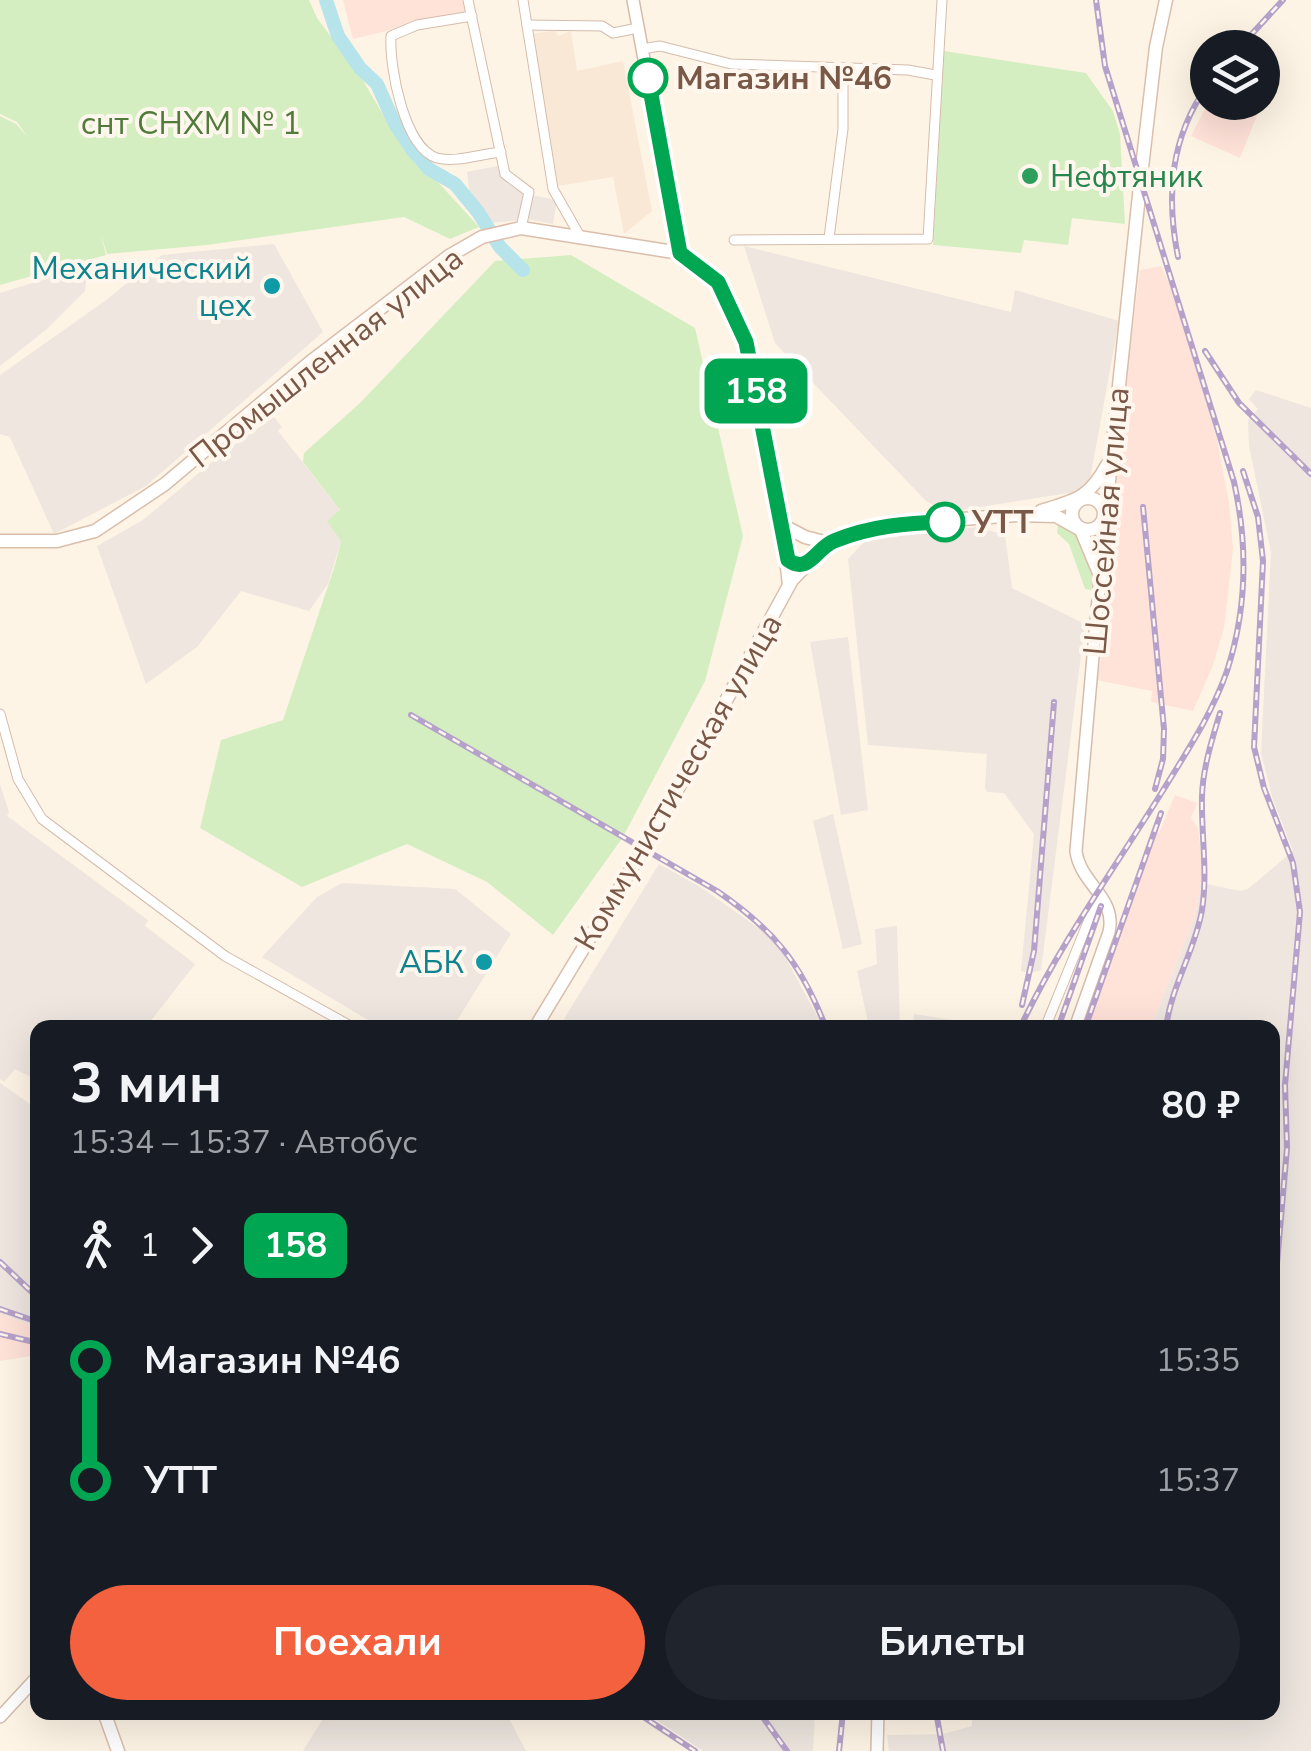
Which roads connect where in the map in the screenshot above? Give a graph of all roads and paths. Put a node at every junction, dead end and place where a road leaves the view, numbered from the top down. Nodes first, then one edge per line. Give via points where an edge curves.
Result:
1 (468, 0) edge
2 (523, 0) edge
3 (634, 0) edge
4 (942, 0) edge
5 (1166, 0) edge
6 (472, 16) junction
7 (527, 25) junction
8 (638, 28) junction
9 (642, 49) junction
10 (843, 68) junction
11 (935, 75) junction
12 (500, 152) junction
13 (553, 189) junction
14 (529, 192) junction
15 (521, 228) junction
16 (581, 238) junction
17 (829, 238) junction
18 (734, 240) dead end
19 (680, 253) junction
20 (1110, 458) junction
21 (1081, 498) junction
22 (1032, 514) junction
23 (1105, 519) junction
24 (782, 525) junction
25 (1081, 530) junction
26 (805, 538) junction
27 (0, 542) edge
28 (828, 543) junction
29 (786, 552) junction
30 (810, 562) junction
31 (1101, 578) junction
32 (790, 585) junction
33 (0, 714) edge
34 (1097, 900) dead end
35 (340, 1020) edge
36 (540, 1020) edge
37 (1048, 1020) edge
38 (1078, 1020) edge
39 (30, 1684) edge
40 (0, 1716) edge
41 (107, 1720) edge
42 (877, 1720) edge
43 (118, 1751) edge
44 (877, 1751) edge

1 - 6 street
2 - 7 street
3 - 8 street
4 - 11 street
5 - 20 main road, Шоссейная улица
6 - 12 street
6 - 12 street via 391,36 402,108 412,137 429,155 450,160
7 - 8 street via 602,26 613,33
7 - 13 street
8 - 9 street
9 - 10 street via 660,46 731,64
9 - 19 street
10 - 11 street
10 - 17 street via 843,129
11 - 17 street via 928,239
12 - 14 street via 505,174
13 - 14 street
13 - 16 street
14 - 15 street
15 - 16 main road, Промышленная улица
15 - 27 main road, Промышленная улица via 482,238 413,283 165,484 95,530 57,541
16 - 19 main road, Промышленная улица
17 - 18 street
19 - 24 main road, Промышленная улица via 718,282 746,342
20 - 21 main road
20 - 23 main road, Шоссейная улица
21 - 22 main road
21 - 23 main road via 1098,500
21 - 25 main road via 1072,512
22 - 25 main road via 1065,519
22 - 28 main road via 894,524
23 - 25 main road
23 - 31 street, Шоссейная улица
24 - 26 main road
24 - 29 main road
25 - 31 main road
26 - 28 main road
26 - 29 main road via 792,539
26 - 30 main road via 814,549
28 - 30 main road, Коммунистическая улица
29 - 30 main road via 796,565
29 - 32 main road
30 - 32 main road, Коммунистическая улица
31 - 38 street, Шоссейная улица via 1076,851 1082,873 1112,916
32 - 36 main road, Коммунистическая улица via 645,849
33 - 35 street via 18,780 42,819 225,956
34 - 37 street
39 - 40 street
41 - 43 main road
42 - 44 street

